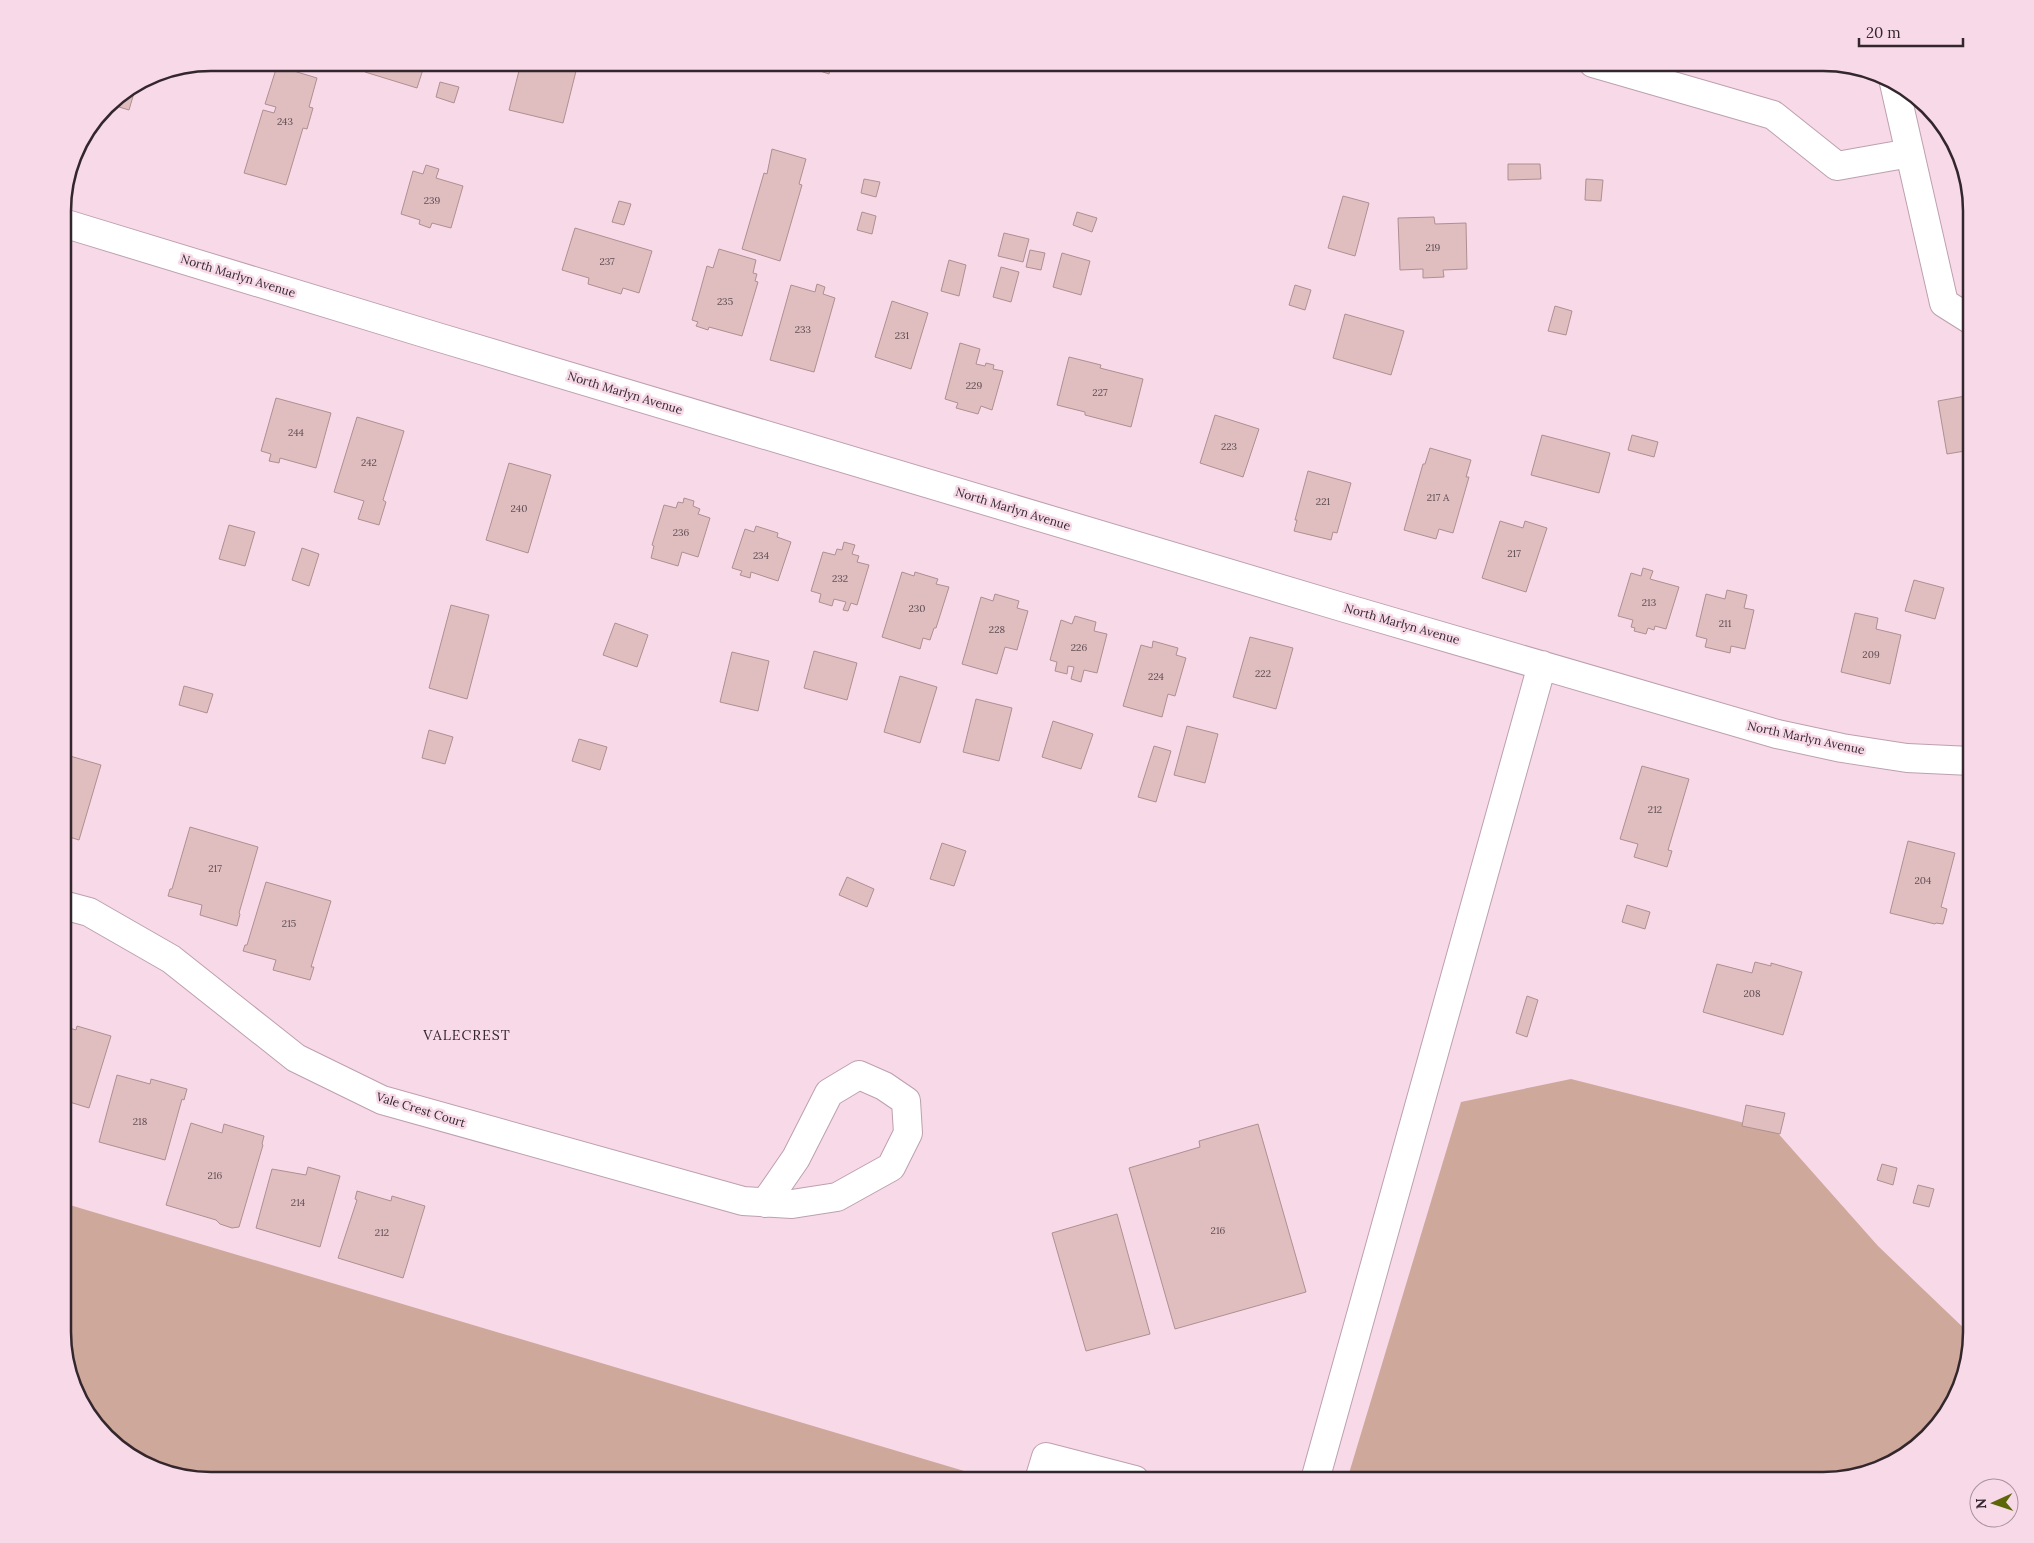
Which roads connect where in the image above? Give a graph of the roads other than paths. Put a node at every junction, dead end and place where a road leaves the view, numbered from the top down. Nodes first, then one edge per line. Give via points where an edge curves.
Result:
1 (1624, 71) edge
2 (1896, 92) edge
3 (1910, 153) junction
4 (72, 226) edge
5 (1963, 315) edge
6 (1542, 665) junction
7 (1963, 761) edge
8 (72, 907) edge
9 (765, 1203) junction
10 (1041, 1472) edge
11 (1104, 1472) edge
12 (1317, 1472) edge

1 - 3 street via 1774,115 1837,166
2 - 3 street
3 - 5 street via 1944,304
4 - 6 street, North Marlyn Avenue
6 - 7 street, North Marlyn Avenue via 1777,734 1907,758
6 - 12 street
8 - 9 street, Vale Crest Court via 89,912 171,959 296,1058 382,1100 743,1202
9 - 9 street, Vale Crest Court via 792,1204 837,1197 891,1167 908,1132 906,1101 859,1075 829,1093 796,1158
10 - 11 street via 1046,1457

